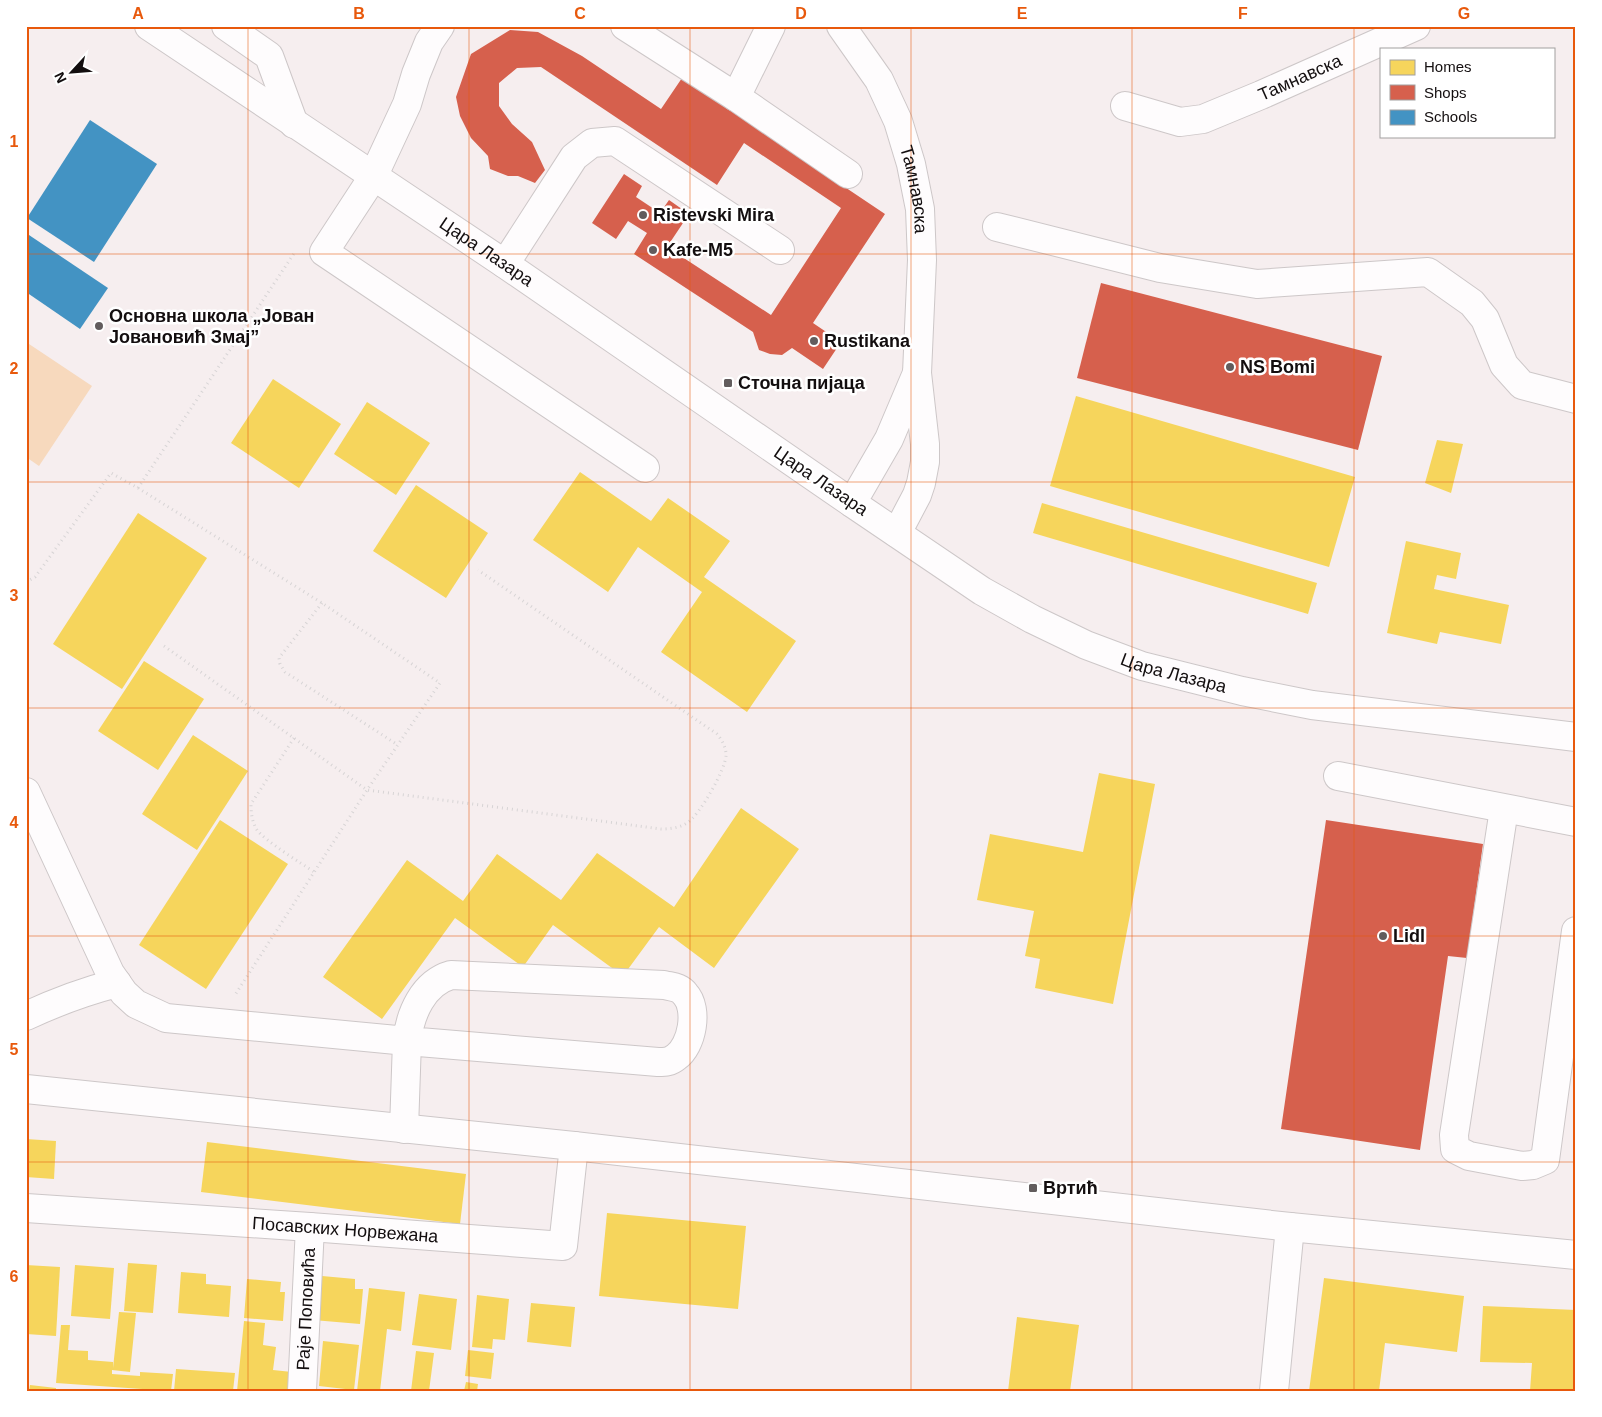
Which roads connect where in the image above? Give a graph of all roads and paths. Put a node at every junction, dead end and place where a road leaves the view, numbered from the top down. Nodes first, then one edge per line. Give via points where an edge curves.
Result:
1 (148, 26) edge
2 (226, 26) edge
3 (261, 26) edge
4 (440, 26) edge
5 (625, 26) edge
6 (771, 26) edge
7 (841, 26) edge
8 (1416, 26) edge
9 (269, 56) junction
10 (736, 97) junction
11 (1125, 106) dead end
12 (294, 124) junction
13 (848, 174) dead end
14 (373, 177) junction
15 (998, 227) dead end
16 (780, 250) dead end
17 (324, 252) junction
18 (505, 264) junction
19 (918, 372) junction
20 (1576, 399) edge
21 (645, 468) dead end
22 (138, 488) junction
23 (852, 503) junction
24 (897, 533) junction
25 (478, 570) dead end
26 (26, 582) edge
27 (322, 604) junction
28 (164, 646) dead end
29 (1575, 735) edge
30 (294, 738) junction
31 (398, 745) junction
32 (1338, 776) dead end
33 (367, 790) junction
34 (26, 792) edge
35 (1504, 809) junction
36 (1576, 822) edge
37 (314, 872) junction
38 (1576, 931) edge
39 (117, 984) junction
40 (26, 1016) edge
41 (1570, 1017) edge
42 (217, 1023) junction
43 (407, 1041) junction
44 (26, 1089) edge
45 (404, 1129) junction
46 (574, 1146) junction
47 (26, 1208) edge
48 (310, 1227) junction
49 (1290, 1227) junction
50 (1576, 1255) edge
51 (302, 1391) edge
52 (1274, 1391) edge

1 - 12 street, Цара Лазара
2 - 9 street
3 - 9 street
4 - 14 street via 429,42 407,104
5 - 10 street
6 - 10 street
7 - 19 street, Тамнавска via 879,80 898,121 911,164 920,209
8 - 11 street, Тамнавска via 1202,119 1180,122
9 - 12 street
10 - 13 street
12 - 14 street, Цара Лазара
14 - 17 street
14 - 18 street, Цара Лазара
15 - 20 street via 1160,268 1257,284 1428,272 1472,303 1485,318 1504,365 1522,385
16 - 18 street via 615,141 592,143 574,157
17 - 21 street
17 - 22 path via 304,238
18 - 23 street, Цара Лазара
19 - 23 street via 890,439
19 - 24 street via 925,462 917,495
22 - 26 path via 111,473 35,577
22 - 27 path
23 - 24 street, Цара Лазара
24 - 29 street, Цара Лазара via 982,591 1032,619 1086,645 1142,666 1312,705
25 - 33 path via 717,734 726,755 720,775 695,817 680,826 661,829
27 - 31 path via 440,683
27 - 31 path via 279,658 280,664 285,672
28 - 30 path
30 - 33 path
30 - 37 path via 251,804 251,813 261,835
31 - 33 path
32 - 35 street
33 - 37 path
34 - 39 street
35 - 36 street
35 - 41 street via 1454,1135 1455,1149 1469,1156 1522,1166 1545,1160
37 - 42 path
38 - 41 street
39 - 40 street via 63,1000
39 - 42 street via 136,1004 166,1018
42 - 43 street
43 - 43 street via 418,1002 435,983 451,975 664,985 678,988 691,1003 692,1029 687,1046 668,1062
43 - 45 street
44 - 45 street
45 - 46 street
46 - 48 street, Посавских Норвежана via 563,1246
46 - 49 street
47 - 48 street, Посавских Норвежана
48 - 51 street, Раје Поповића
49 - 50 street
49 - 52 street

